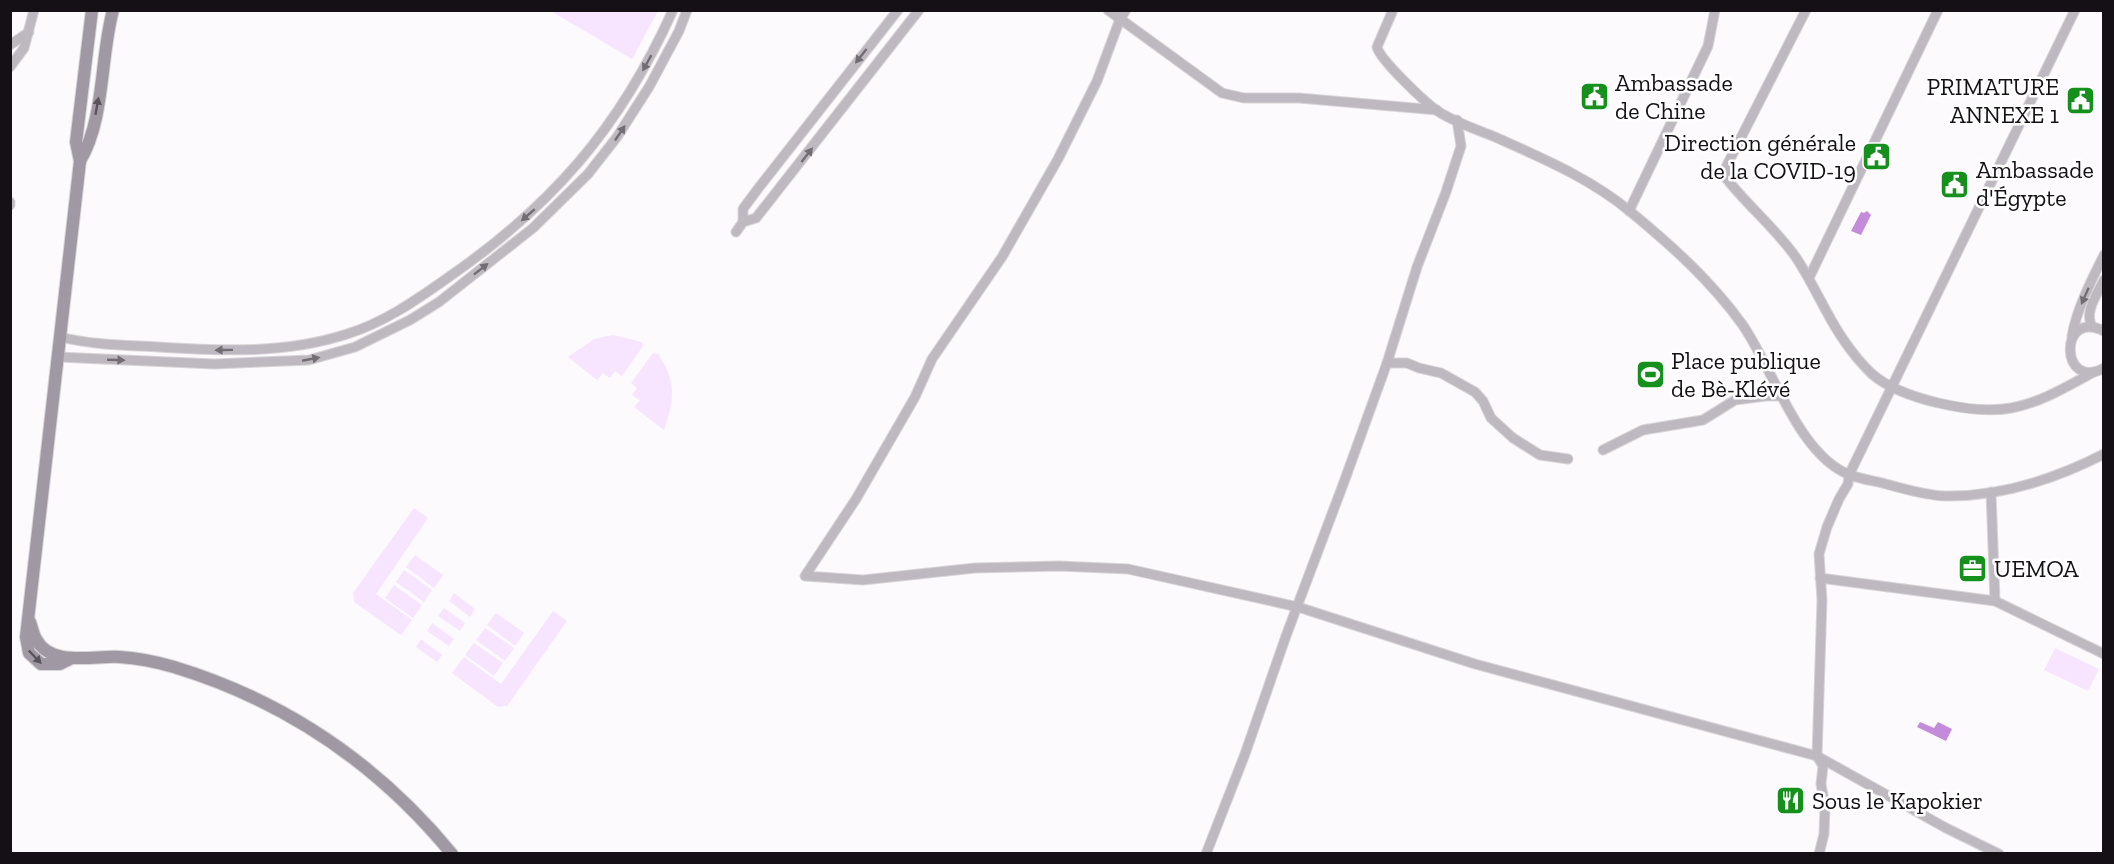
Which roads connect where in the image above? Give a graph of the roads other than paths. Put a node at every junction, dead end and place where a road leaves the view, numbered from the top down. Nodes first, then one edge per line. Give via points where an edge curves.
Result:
1 (34, 10) edge
2 (92, 10) edge
3 (113, 10) edge
4 (674, 10) edge
5 (687, 10) edge
6 (898, 10) edge
7 (919, 10) edge
8 (1108, 10) edge
9 (1393, 10) edge
10 (1715, 10) edge
11 (1806, 10) edge
12 (1938, 10) edge
13 (2075, 10) edge
14 (1123, 15) edge
15 (29, 32) junction
16 (10, 45) edge
17 (10, 67) edge
18 (1437, 111) junction
19 (1457, 120) junction
20 (80, 161) junction
21 (1629, 211) junction
22 (743, 222) junction
23 (736, 232) dead end
24 (2103, 255) edge
25 (1809, 278) junction
26 (2103, 280) edge
27 (2092, 327) junction
28 (2103, 331) edge
29 (60, 338) junction
30 (2072, 338) junction
31 (58, 357) junction
32 (1387, 363) junction
33 (2099, 370) edge
34 (1892, 386) junction
35 (1783, 396) junction
36 (1603, 450) dead end
37 (2103, 454) edge
38 (1568, 459) dead end
39 (1849, 475) junction
40 (1991, 492) junction
41 (1820, 578) junction
42 (1995, 601) junction
43 (1298, 607) junction
44 (2103, 654) edge
45 (1817, 756) junction
46 (453, 854) edge
47 (1206, 854) edge
48 (1819, 854) edge
49 (1999, 854) edge

1 - 15 street
2 - 20 main road via 76,142
20 -> 3 main road via 89,146
4 -> 29 street via 614,119 564,180 525,218 458,271 382,320 318,342 266,349 107,345
31 -> 5 street via 214,364 309,360 355,347 410,320 533,228 588,174 649,87
6 -> 22 street via 757,190 744,209
22 -> 7 street via 756,218
8 - 14 street
9 - 18 street via 1377,51
10 - 21 street via 1708,46
11 - 25 street via 1726,167 1726,178 1770,225
12 - 25 street
13 - 34 street
14 - 18 street via 1222,93 1244,98 1299,98
14 - 43 street via 1097,81 1058,159 1002,257 933,359 856,499 806,576 863,580 975,568 1128,569
15 - 16 street
15 - 17 street via 24,48
18 - 19 street
19 - 21 street via 1543,158
19 - 32 street via 1461,146
20 - 29 main road
21 - 35 street via 1682,255 1716,291 1742,324
22 - 23 street
24 -> 30 street via 2081,305
25 - 34 street via 1852,352 1873,375
26 - 27 street via 2090,309 2088,319
27 - 28 street
27 - 30 street
29 - 31 main road
30 - 33 street via 2072,362 2082,370
31 - 46 main road via 26,646 33,658 50,665 72,658 121,657 173,667 274,706 362,763
32 - 38 street via 1407,363 1441,372 1475,392 1491,418 1513,438 1540,455
32 - 43 street
33 - 34 street via 2037,400 1990,411 1942,404
34 - 39 street
35 - 36 street via 1736,400 1703,420 1643,430
35 - 39 street via 1816,451
37 - 40 street via 2051,476
39 - 40 street via 1942,496
39 - 41 street via 1819,554
40 - 42 street
41 - 42 street
41 - 45 street
42 - 44 street
43 - 45 street via 1475,664
43 - 47 street
45 - 48 street via 1823,766 1825,807
45 - 49 street

